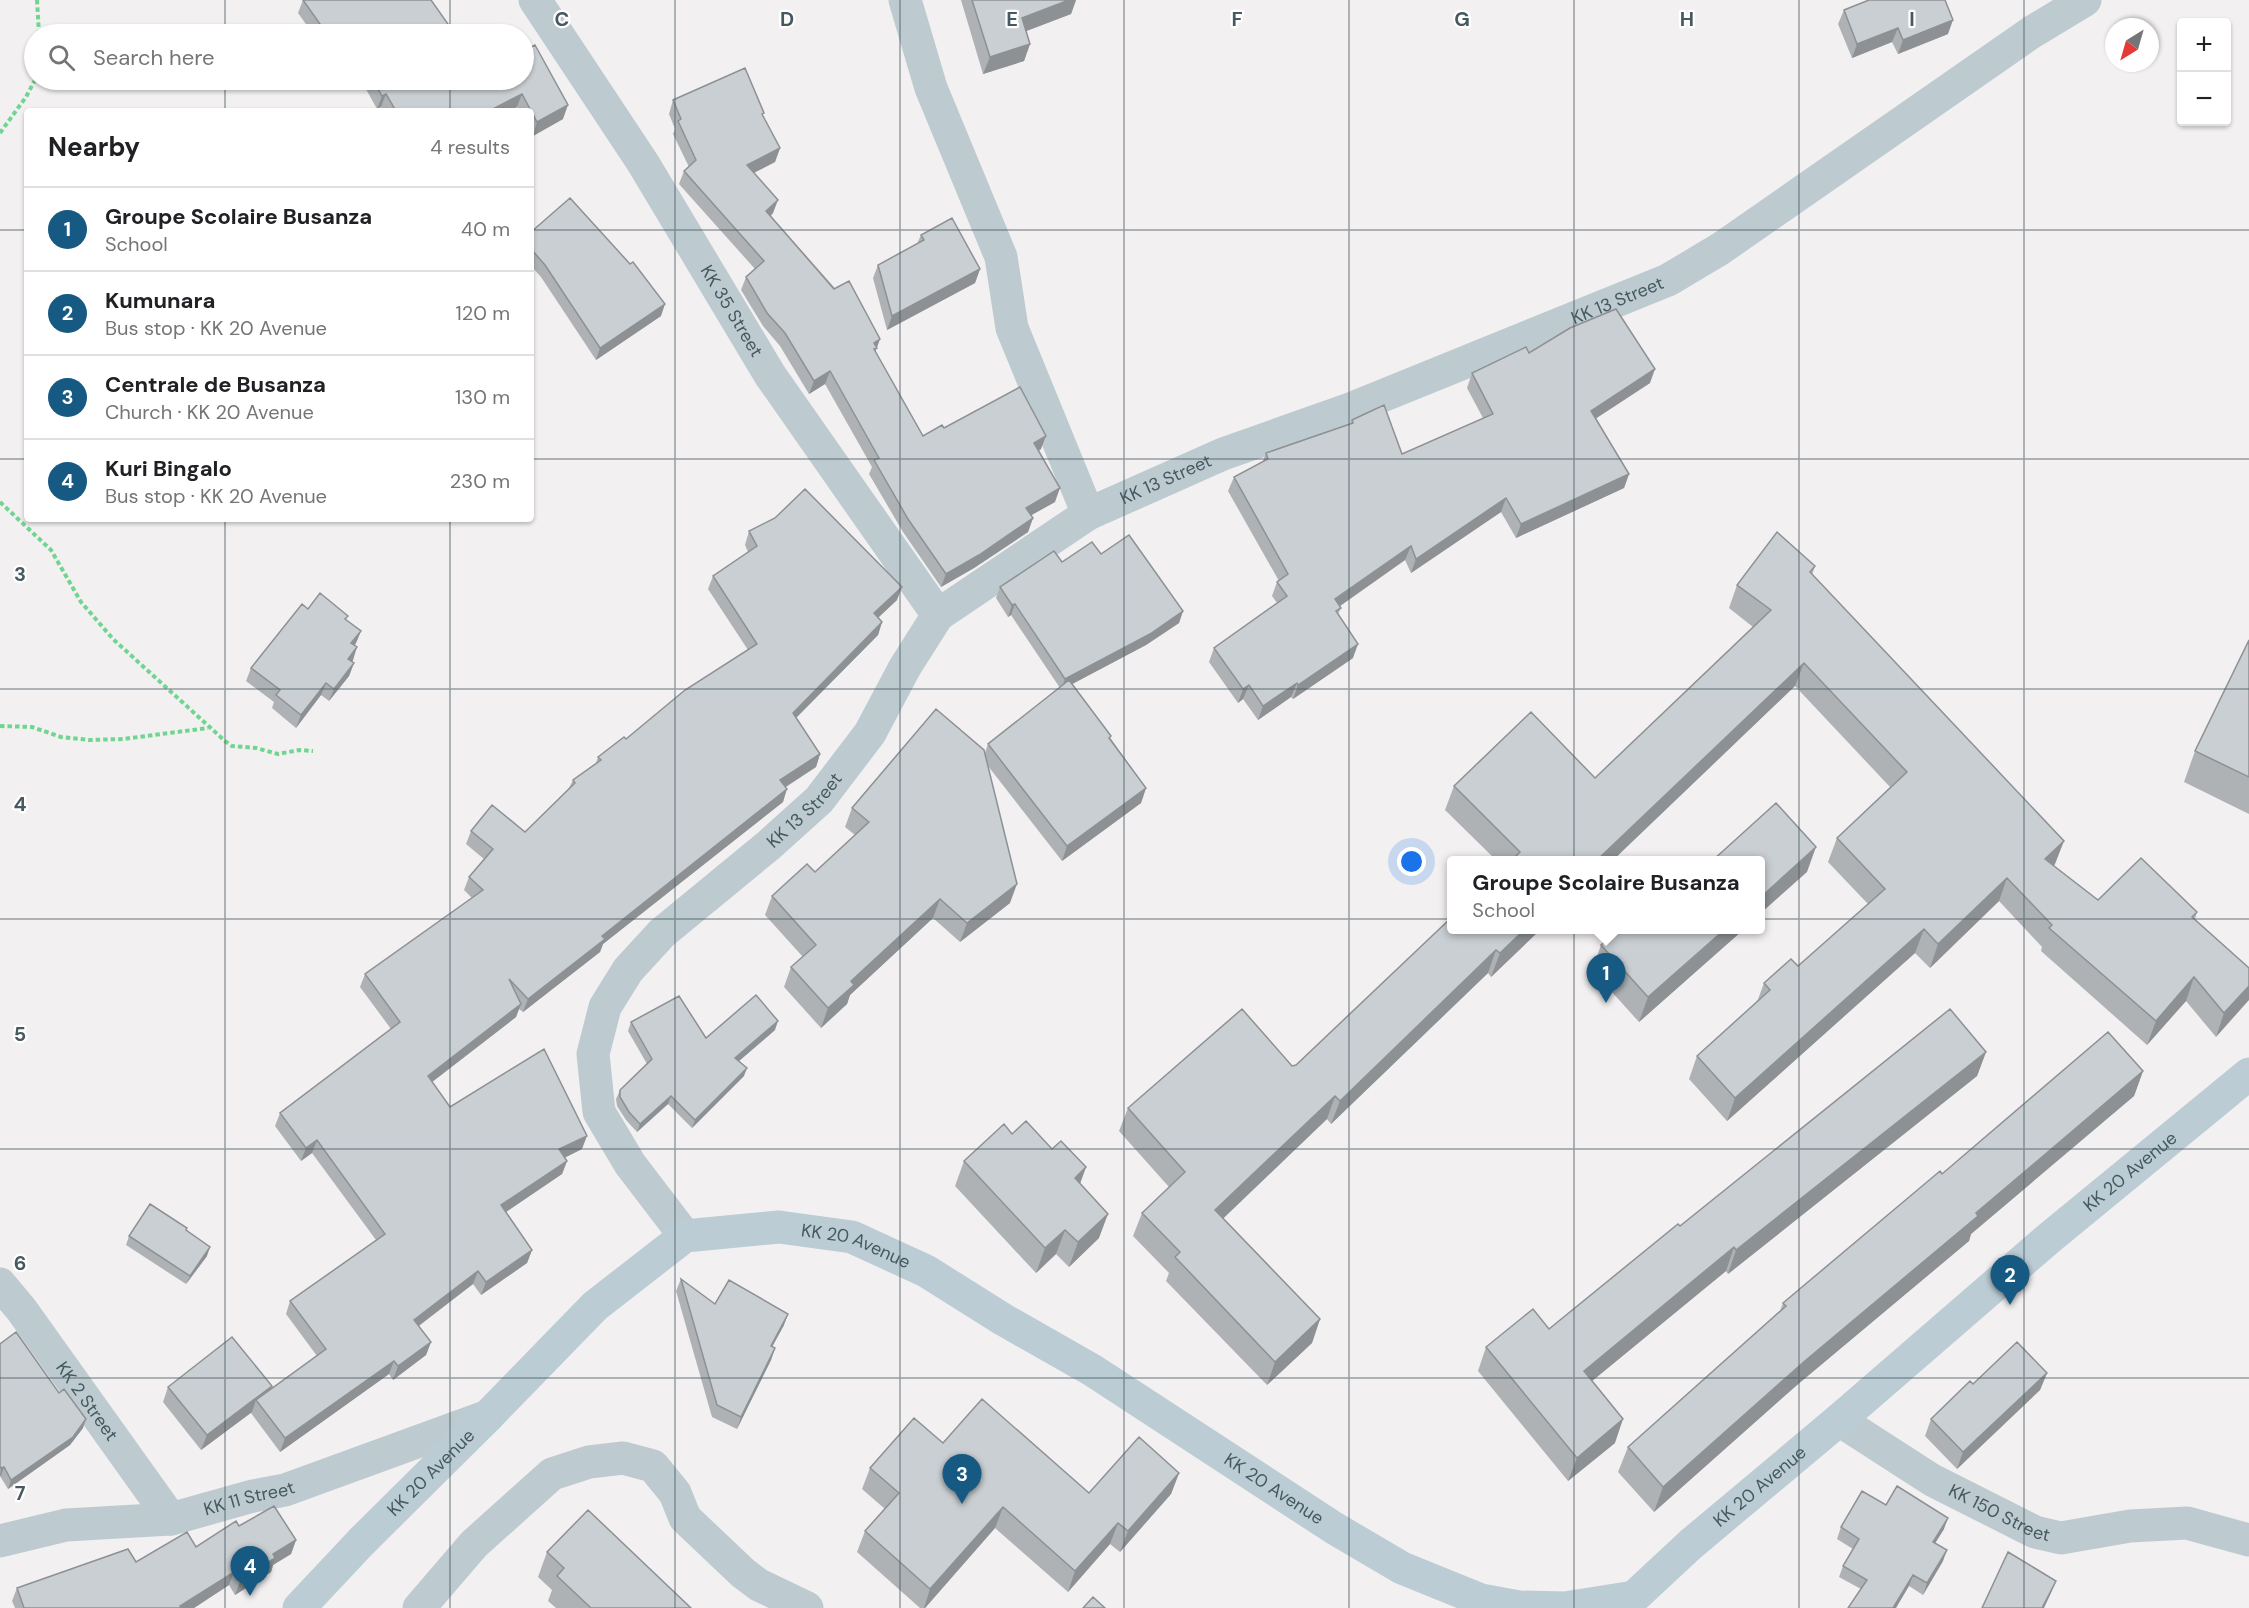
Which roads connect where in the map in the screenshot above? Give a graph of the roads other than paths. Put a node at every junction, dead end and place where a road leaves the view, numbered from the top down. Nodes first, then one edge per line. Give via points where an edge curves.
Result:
1 (535, 0) edge
2 (905, 0) edge
3 (2085, 0) edge
4 (1088, 514) junction
5 (938, 615) junction
6 (2249, 1074) edge
7 (686, 1236) junction
8 (0, 1284) edge
9 (488, 1416) junction
10 (1839, 1420) junction
11 (171, 1519) junction
12 (0, 1540) edge
13 (2249, 1540) edge
14 (1629, 1603) edge
15 (299, 1608) edge
16 (419, 1608) edge
17 (807, 1608) edge

1 - 5 street, KK 35 Street via 643,163 770,375
2 - 4 street via 932,88 1001,257 1012,328
3 - 4 street, KK 13 Street via 2032,32 1720,249 1668,280 1350,409 1223,454
4 - 5 street, KK 13 Street
5 - 7 street, KK 13 Street via 870,733 819,800 662,933 628,970 605,1007 593,1054 599,1112 630,1164
6 - 10 main road, KK 20 Avenue via 2048,1239
7 - 9 main road, KK 20 Avenue via 595,1306
7 - 14 main road, KK 20 Avenue via 779,1227 852,1237 926,1271 1092,1370 1402,1569 1481,1599 1519,1607
8 - 11 street, KK 2 Street
9 - 11 street, KK 11 Street via 285,1490
9 - 15 main road, KK 20 Avenue
10 - 13 street, KK 150 Street via 1932,1480 2035,1532 2061,1539 2130,1526 2187,1523
10 - 14 main road, KK 20 Avenue via 1691,1544
11 - 12 street, KK 11 Street via 66,1525
16 - 17 street via 474,1544 552,1474 589,1462 623,1458 652,1466 675,1493 685,1518 743,1573

